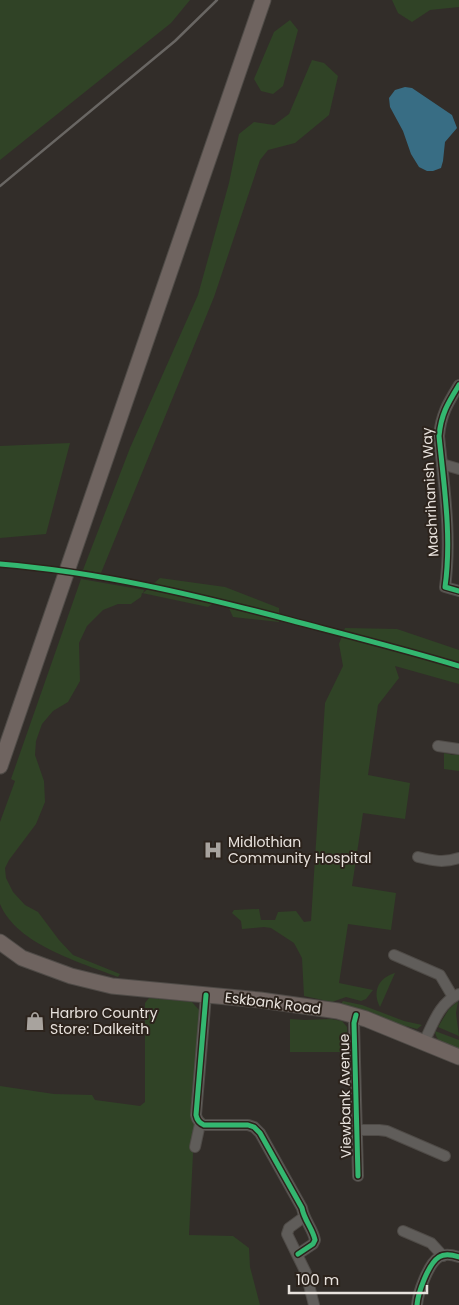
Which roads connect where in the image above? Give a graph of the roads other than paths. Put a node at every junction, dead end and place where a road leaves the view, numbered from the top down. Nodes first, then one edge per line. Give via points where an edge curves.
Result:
1 (263, 0) edge
2 (459, 385) edge
3 (442, 464) junction
4 (459, 468) edge
5 (459, 591) edge
6 (438, 746) dead end
7 (459, 749) edge
8 (0, 766) edge
9 (418, 856) dead end
10 (459, 858) edge
11 (0, 942) edge
12 (394, 955) dead end
13 (0, 958) edge
14 (22, 958) junction
15 (206, 995) junction
16 (456, 995) edge
17 (356, 1015) junction
18 (424, 1042) junction
19 (459, 1057) edge
20 (200, 1124) junction
21 (357, 1130) junction
22 (194, 1147) dead end
23 (445, 1156) dead end
24 (358, 1176) dead end
25 (304, 1217) junction
26 (403, 1231) dead end
27 (298, 1254) junction
28 (443, 1256) junction
29 (459, 1258) edge
30 (314, 1305) edge
31 (417, 1305) edge

1 - 8 main road
2 - 3 street, Machrihanish Way via 440,420
3 - 4 street
3 - 5 street, Machrihanish Way via 449,537 445,588
6 - 7 street
9 - 10 street via 434,862
11 - 14 main road, Eskbank Road
12 - 16 street via 440,975
13 - 14 main road, Eskbank Road
14 - 15 main road, Eskbank Road via 70,976 112,986
15 - 17 main road, Eskbank Road
15 - 20 street via 196,1115
16 - 18 street via 440,1009
17 - 18 main road, Eskbank Road
17 - 21 street, Viewbank Avenue
18 - 19 main road, Eskbank Road
20 - 22 street
20 - 25 street via 248,1125 257,1130 302,1208
21 - 23 street via 387,1131
21 - 24 street, Viewbank Avenue
25 - 27 street via 287,1231
25 - 27 street via 315,1240
26 - 28 street via 431,1243
27 - 30 street
28 - 29 street
28 - 31 street via 433,1263 420,1290

